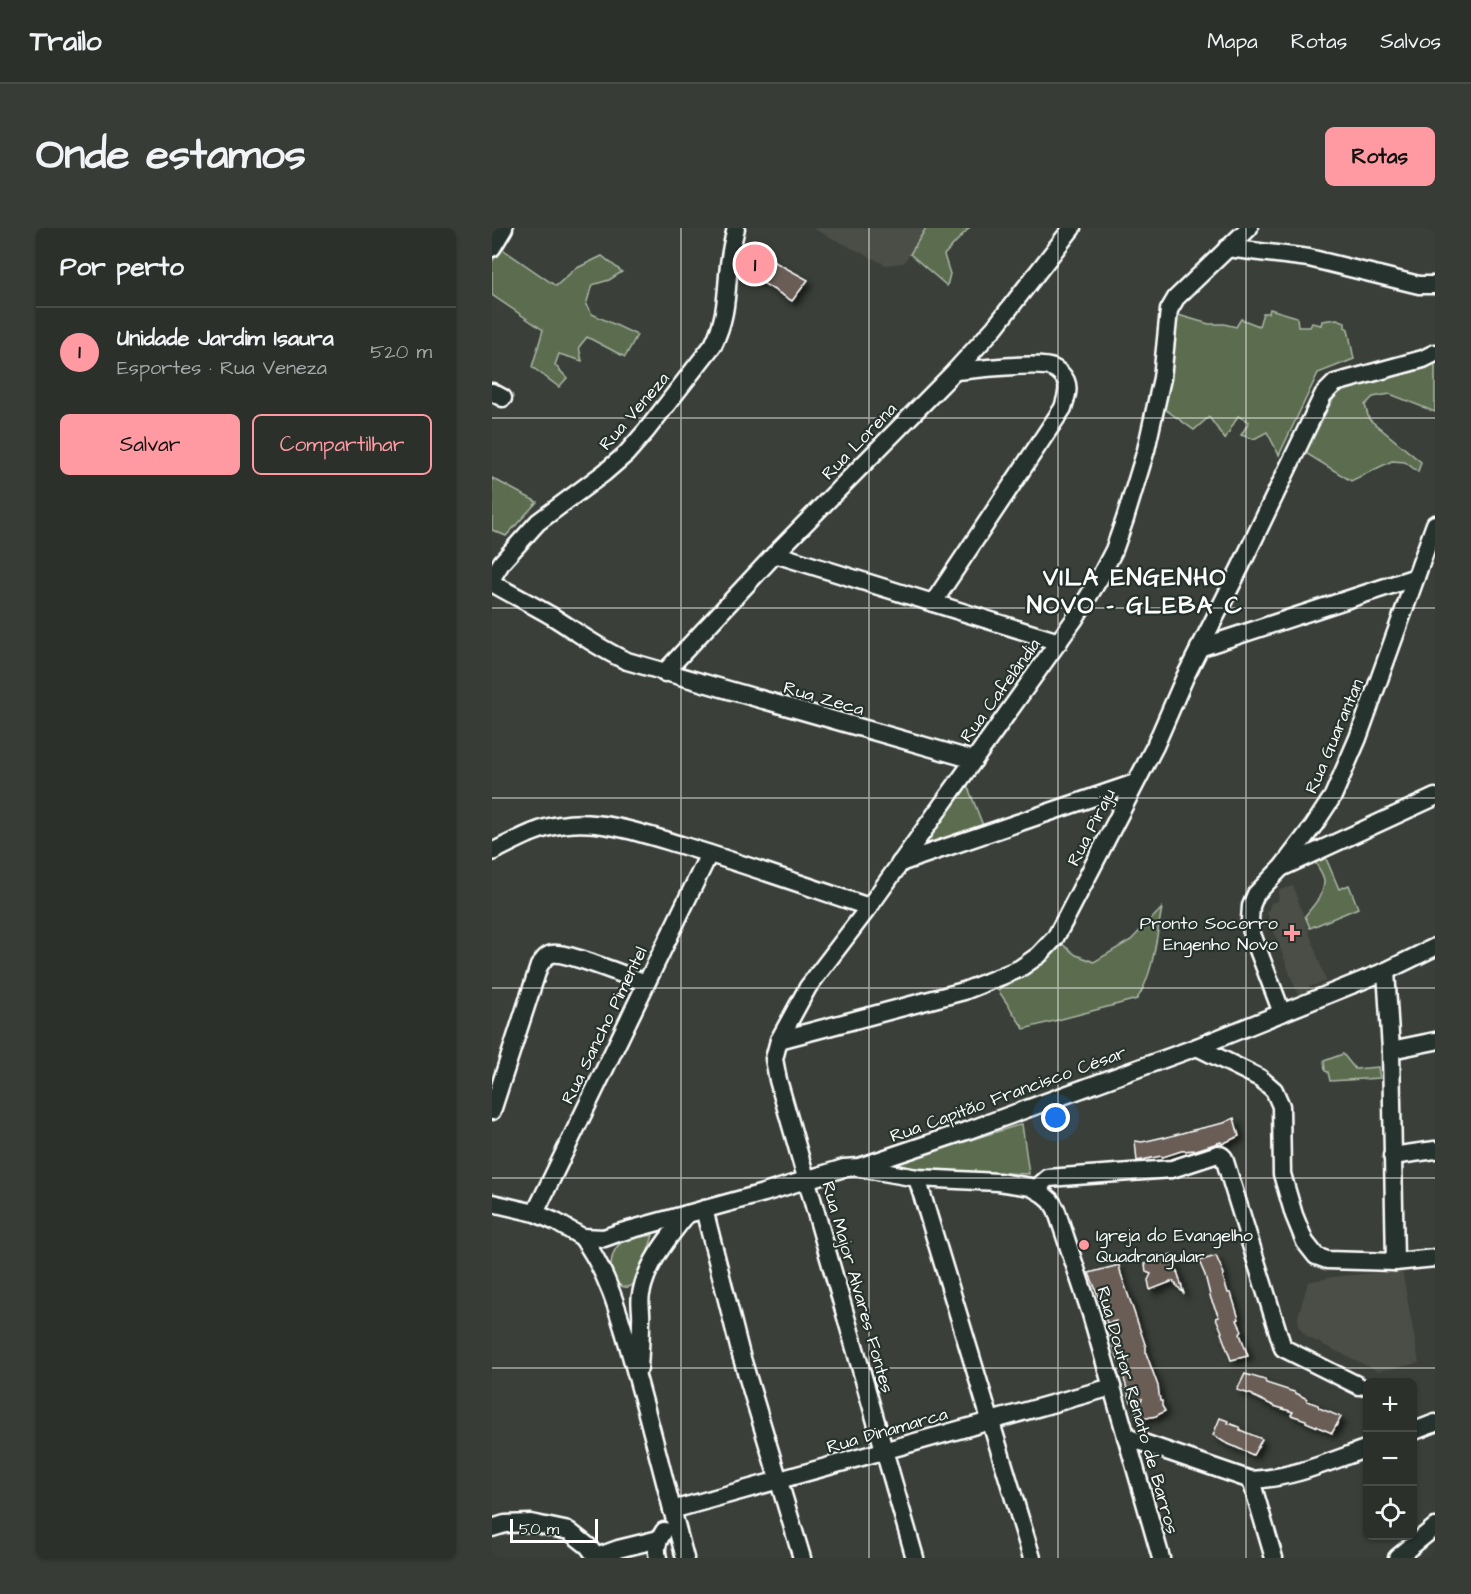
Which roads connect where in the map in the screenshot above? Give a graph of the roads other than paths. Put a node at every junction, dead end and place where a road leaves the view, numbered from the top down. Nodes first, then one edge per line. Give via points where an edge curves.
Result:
1 (504, 228) edge
2 (736, 228) edge
3 (1072, 228) edge
4 (1249, 228) edge
5 (492, 248) edge
6 (1227, 248) junction
7 (1435, 285) edge
8 (1435, 353) edge
9 (955, 371) junction
10 (1435, 524) edge
11 (775, 554) junction
12 (1416, 577) junction
13 (492, 578) edge
14 (492, 583) edge
15 (933, 603) junction
16 (1059, 642) junction
17 (1199, 648) junction
18 (664, 673) junction
19 (974, 760) junction
20 (1135, 783) junction
21 (1435, 797) edge
22 (492, 852) edge
23 (709, 854) junction
24 (900, 863) junction
25 (1282, 867) junction
26 (869, 906) junction
27 (1435, 947) edge
28 (1386, 972) junction
29 (646, 983) junction
30 (1282, 1013) junction
31 (779, 1040) junction
32 (1435, 1041) edge
33 (1197, 1047) junction
34 (1391, 1050) junction
35 (492, 1111) edge
36 (1435, 1150) edge
37 (1392, 1156) junction
38 (860, 1167) junction
39 (805, 1172) junction
40 (916, 1178) junction
41 (1037, 1191) junction
42 (492, 1203) edge
43 (704, 1209) junction
44 (535, 1214) junction
45 (687, 1214) junction
46 (618, 1233) junction
47 (582, 1237) junction
48 (1435, 1258) edge
49 (1395, 1262) junction
50 (603, 1273) junction
51 (641, 1294) junction
52 (614, 1297) junction
53 (638, 1380) junction
54 (1359, 1386) dead end
55 (1112, 1387) junction
56 (990, 1421) junction
57 (1435, 1423) edge
58 (1417, 1430) edge
59 (1126, 1437) junction
60 (1363, 1450) edge
61 (884, 1451) junction
62 (778, 1480) junction
63 (1251, 1480) junction
64 (672, 1512) junction
65 (1435, 1527) edge
66 (492, 1528) edge
67 (659, 1539) junction
68 (596, 1557) edge
69 (658, 1558) edge
70 (685, 1558) edge
71 (802, 1558) edge
72 (915, 1558) edge
73 (1032, 1558) edge
74 (1161, 1558) edge
75 (1274, 1558) edge
76 (1397, 1558) edge

1 - 5 street
2 - 13 street, Rua Veneza via 724,317 713,345 626,454 538,522 501,562
3 - 9 street, Rua Lorena via 995,327
4 - 6 street, Rua Cafelândia
6 - 7 street via 1310,258 1419,285
6 - 16 street, Rua Cafelândia via 1176,298 1169,310 1162,378 1125,519 1099,579
8 - 17 street, Rua Piraju via 1329,387
9 - 11 street, Rua Lorena
9 - 15 street via 1053,368 1067,381 1068,392 1063,408
10 - 12 street, Rua Guarantan
11 - 15 street
11 - 18 street, Rua Lorena
12 - 17 street
12 - 25 street, Rua Guarantan via 1358,738 1332,796
14 - 18 street, Rua Zeca via 610,654
15 - 16 street
16 - 19 street, Rua Cafelândia
17 - 20 street, Rua Piraju
18 - 19 street, Rua Zeca
19 - 24 street, Rua Cafelândia
20 - 24 street
20 - 31 street, Rua Piraju via 1067,916 1039,955 1019,969 964,992
21 - 25 street
22 - 23 street via 543,829 573,823 604,825
23 - 26 street
23 - 29 street, Rua Sancho Pimentel
24 - 26 street, Rua Cafelândia
25 - 30 street, Rua Guarantan via 1256,894 1250,920
26 - 31 street, Rua Cafelândia via 808,987
27 - 28 street, Rua Capitão Francisco César
28 - 30 street, Rua Capitão Francisco César
28 - 34 street
29 - 35 street via 566,954 544,958
29 - 44 street, Rua Sancho Pimentel
30 - 33 street, Rua Capitão Francisco César
31 - 39 street, Rua Cafelândia via 774,1059 778,1080
32 - 34 street
33 - 38 street, Rua Capitão Francisco César
33 - 49 street via 1260,1078 1274,1090 1281,1106 1282,1174 1305,1242 1316,1256 1327,1260
34 - 37 street
36 - 37 street
37 - 49 street
38 - 39 street, Rua Capitão Francisco César
38 - 40 street
39 - 43 street, Rua Capitão Francisco César
39 - 61 street, Rua Major Alvares Fontes
40 - 41 street via 1015,1184
40 - 56 street
41 - 54 street via 1048,1178 1172,1169 1222,1156 1283,1348
41 - 55 street, Rua Doutor Renato de Barros via 1051,1200 1056,1209
42 - 44 street
43 - 45 street, Rua Capitão Francisco César
43 - 62 street
44 - 47 street
45 - 46 street, Rua Capitão Francisco César
45 - 51 street via 654,1259
46 - 47 street, Rua Capitão Francisco César via 604,1238
46 - 50 street via 606,1251
47 - 50 street
48 - 49 street
50 - 52 street
51 - 52 street via 630,1301
51 - 53 street
52 - 53 street
53 - 64 street
55 - 56 street, Rua Dinamarca
55 - 59 street, Rua Doutor Renato de Barros
56 - 61 street, Rua Dinamarca
56 - 73 street
57 - 58 street
59 - 63 street
59 - 74 street, Rua Doutor Renato de Barros
60 - 63 street via 1292,1475
61 - 62 street, Rua Dinamarca
61 - 72 street, Rua Major Alvares Fontes
62 - 64 street, Rua Dinamarca
62 - 71 street
63 - 75 street
64 - 67 street
64 - 70 street
65 - 76 street
66 - 68 street via 531,1523 569,1531
67 - 68 street
67 - 69 street

